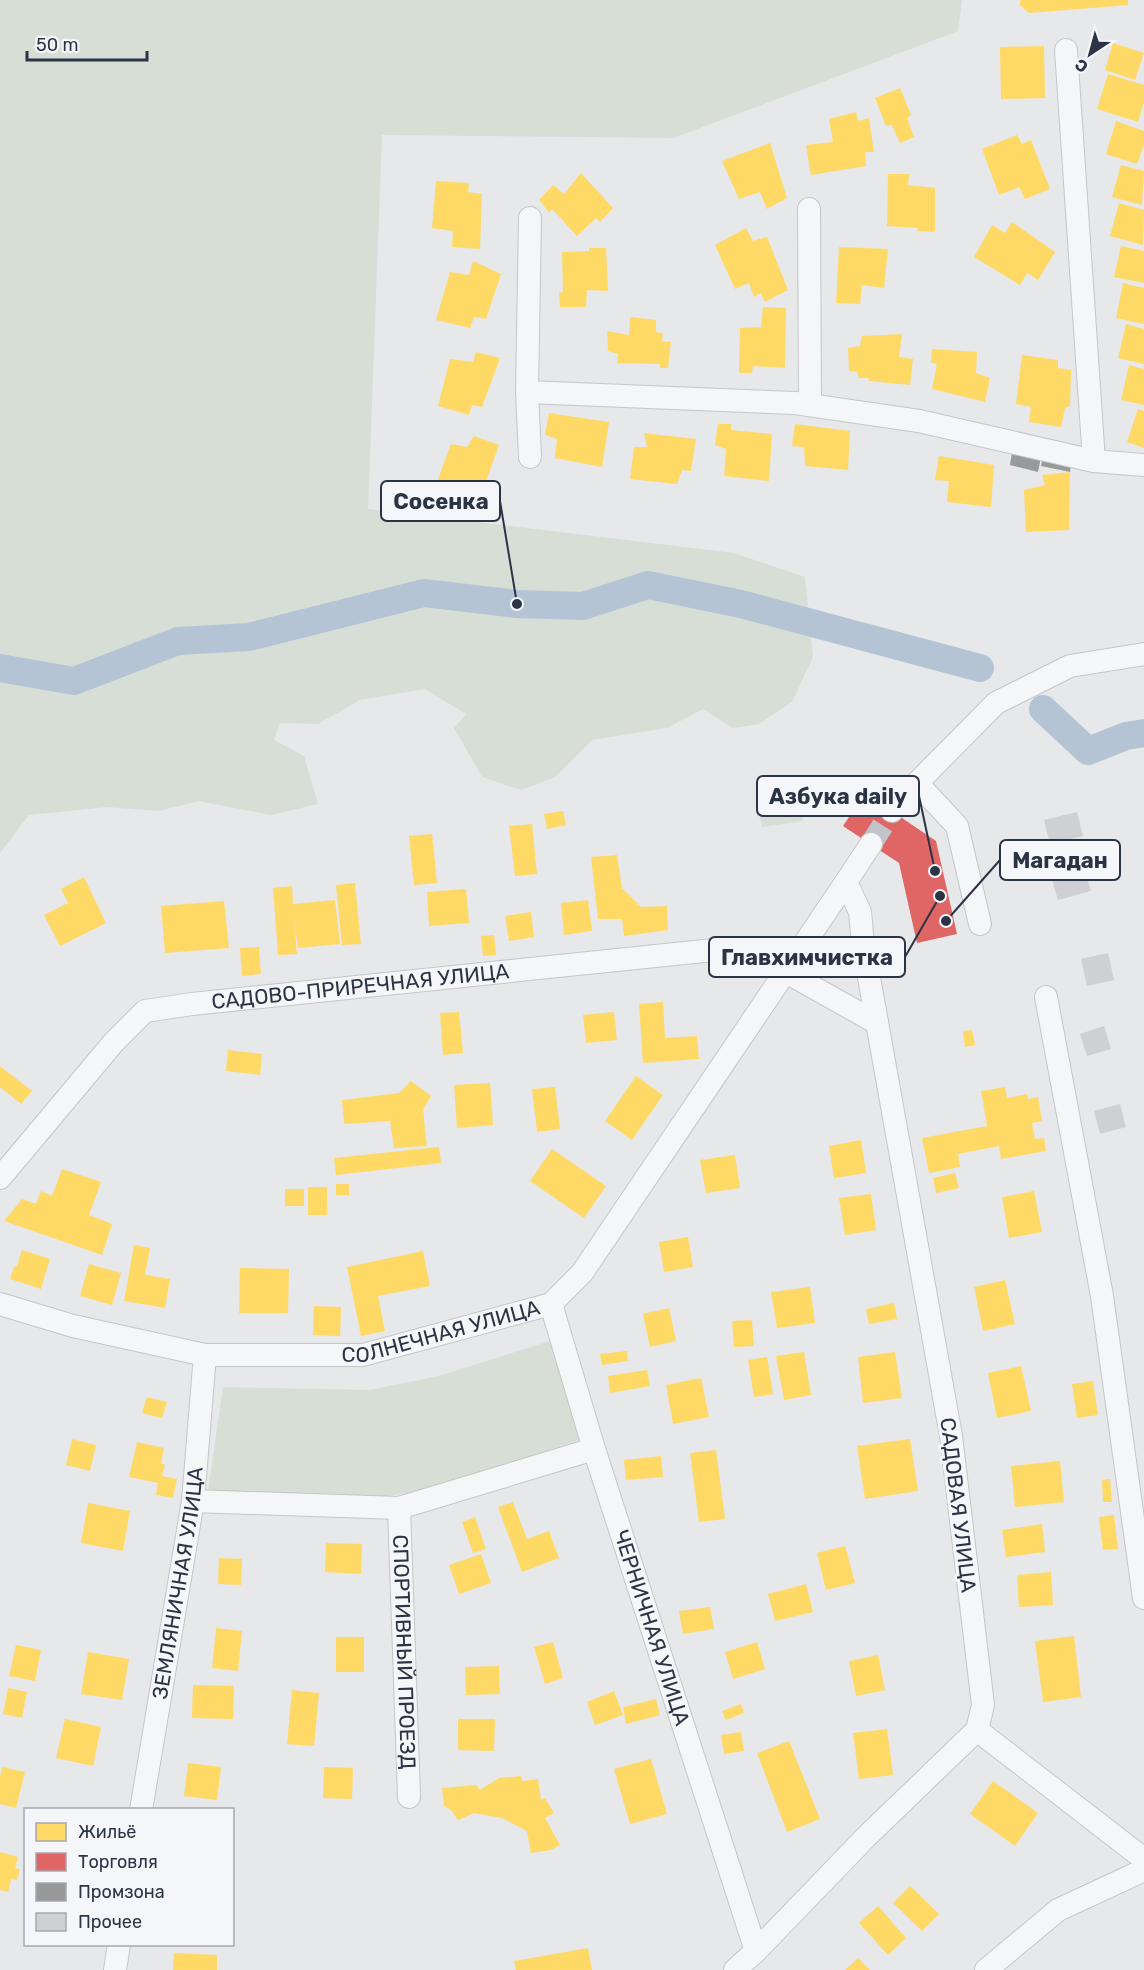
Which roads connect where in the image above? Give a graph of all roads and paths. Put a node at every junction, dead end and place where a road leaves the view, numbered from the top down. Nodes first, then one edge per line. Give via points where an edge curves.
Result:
1 (1066, 50) dead end
2 (809, 209) dead end
3 (531, 218) dead end
4 (528, 392) junction
5 (810, 405) junction
6 (530, 456) dead end
7 (1094, 461) junction
8 (1144, 465) edge
9 (1144, 654) edge
10 (917, 783) junction
11 (892, 811) tunnel mouth
12 (871, 844) tunnel mouth
13 (846, 882) junction
14 (980, 924) dead end
15 (791, 964) junction
16 (1046, 997) dead end
17 (877, 1023) junction
18 (0, 1178) edge
19 (0, 1304) edge
20 (551, 1304) junction
21 (205, 1355) junction
22 (594, 1449) junction
23 (193, 1501) junction
24 (399, 1508) junction
25 (1144, 1598) edge
26 (977, 1730) junction
27 (409, 1797) dead end
28 (141, 1808) edge
29 (1144, 1859) edge
30 (1144, 1870) edge
31 (119, 1946) edge
32 (756, 1951) junction
33 (115, 1970) edge
34 (735, 1970) edge
35 (986, 1970) edge

1 - 7 street
2 - 5 street
3 - 4 street
4 - 5 street
4 - 6 street
5 - 7 street via 919,421
7 - 8 street
9 - 10 street via 1070,666 996,703
10 - 11 street
10 - 14 street via 957,826
12 - 13 street, СОЛНЕЧНАЯ УЛИЦА
13 - 15 street, СОЛНЕЧНАЯ УЛИЦА
13 - 17 street, САДОВАЯ УЛИЦА via 860,912
15 - 17 street
15 - 18 street, САДОВО-ПРИРЕЧНАЯ УЛИЦА via 733,948 145,1011 114,1042
15 - 20 street, СОЛНЕЧНАЯ УЛИЦА via 582,1273
16 - 25 street via 1102,1296
17 - 26 street, САДОВАЯ УЛИЦА via 951,1436 983,1705
19 - 21 street, СОЛНЕЧНАЯ УЛИЦА via 74,1326
20 - 21 street, СОЛНЕЧНАЯ УЛИЦА via 363,1355
20 - 22 street, ЧЕРНИЧНАЯ УЛИЦА
21 - 23 street, ЗЕМЛЯНИЧНАЯ УЛИЦА
22 - 24 street
22 - 32 street, ЧЕРНИЧНАЯ УЛИЦА
23 - 24 street
23 - 28 street, ЗЕМЛЯНИЧНАЯ УЛИЦА
24 - 27 street, СПОРТИВНЫЙ ПРОЕЗД
26 - 29 street
26 - 32 street
30 - 35 street via 1058,1910
31 - 33 street
32 - 34 street

